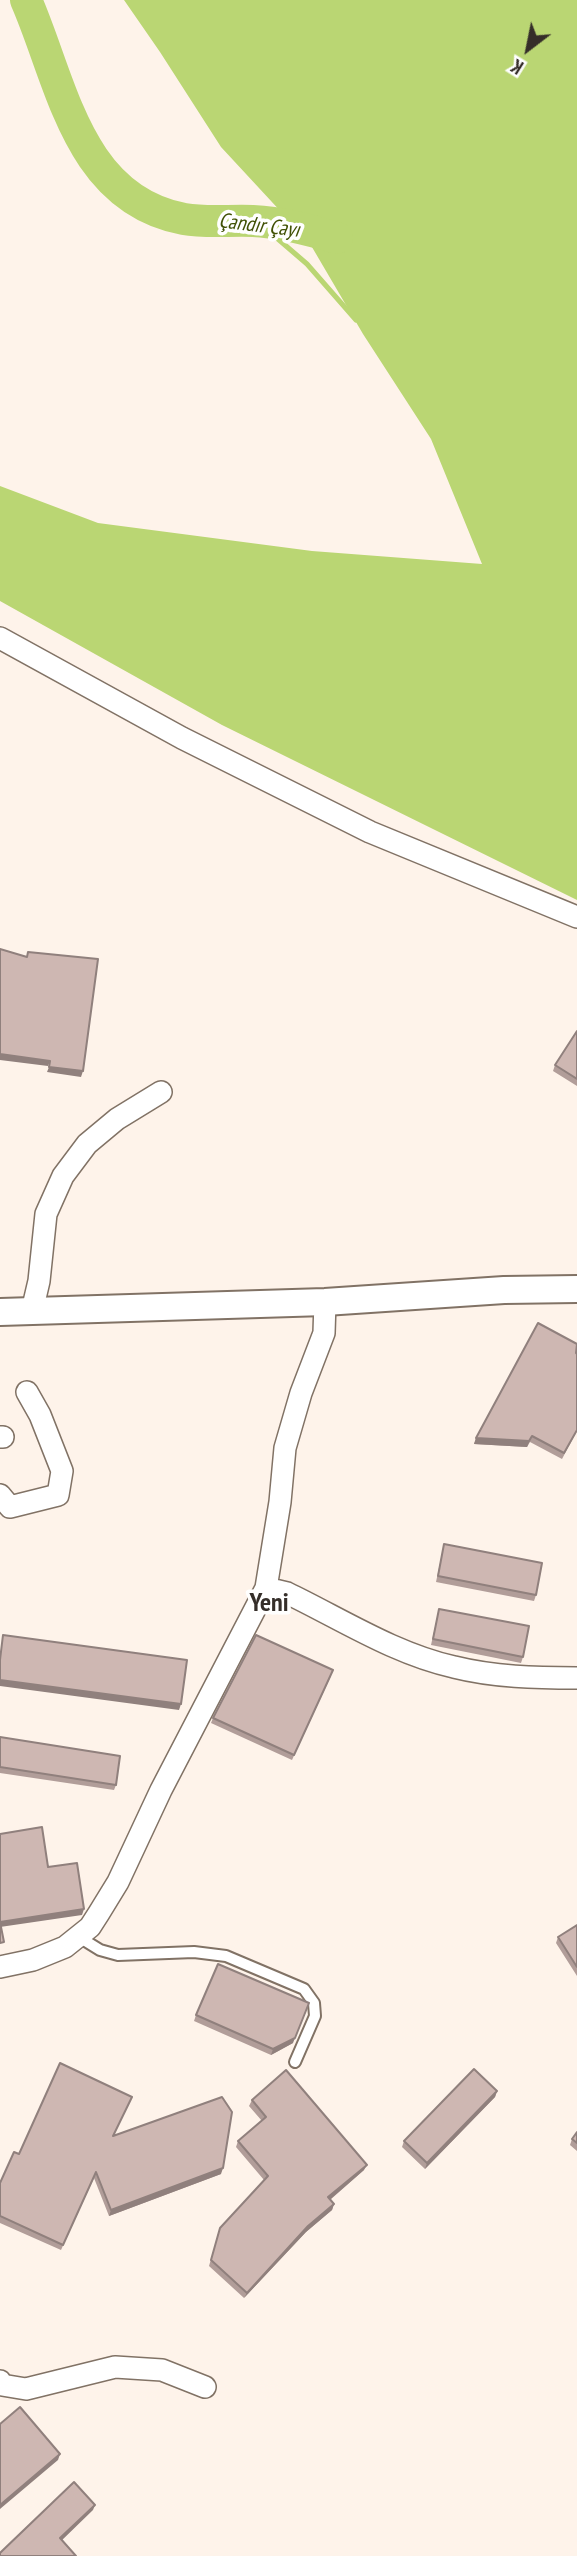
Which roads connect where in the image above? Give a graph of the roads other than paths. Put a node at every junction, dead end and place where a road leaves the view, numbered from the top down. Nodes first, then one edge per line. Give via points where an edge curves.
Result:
1 (0, 638) edge
2 (577, 917) edge
3 (161, 1093) dead end
4 (577, 1289) edge
5 (325, 1302) junction
6 (32, 1311) junction
7 (0, 1312) edge
8 (27, 1392) dead end
9 (0, 1495) edge
10 (266, 1588) junction
11 (577, 1678) edge
12 (79, 1937) junction
13 (0, 1967) edge
14 (295, 2062) dead end
15 (0, 2381) edge
16 (205, 2387) dead end

1 - 2 street via 182,738 370,832
3 - 6 street via 87,1143 63,1176 46,1214
4 - 5 street
5 - 6 street
5 - 10 street via 324,1333 285,1448
6 - 7 street
8 - 9 street via 62,1471 58,1495 10,1507
10 - 11 street via 287,1593 406,1651 454,1667 528,1678
10 - 12 street via 118,1882
12 - 13 street via 50,1954
12 - 14 lane via 118,1955 216,1954 304,1989 314,2003 315,2016
15 - 16 street via 26,2389 115,2367 162,2370

